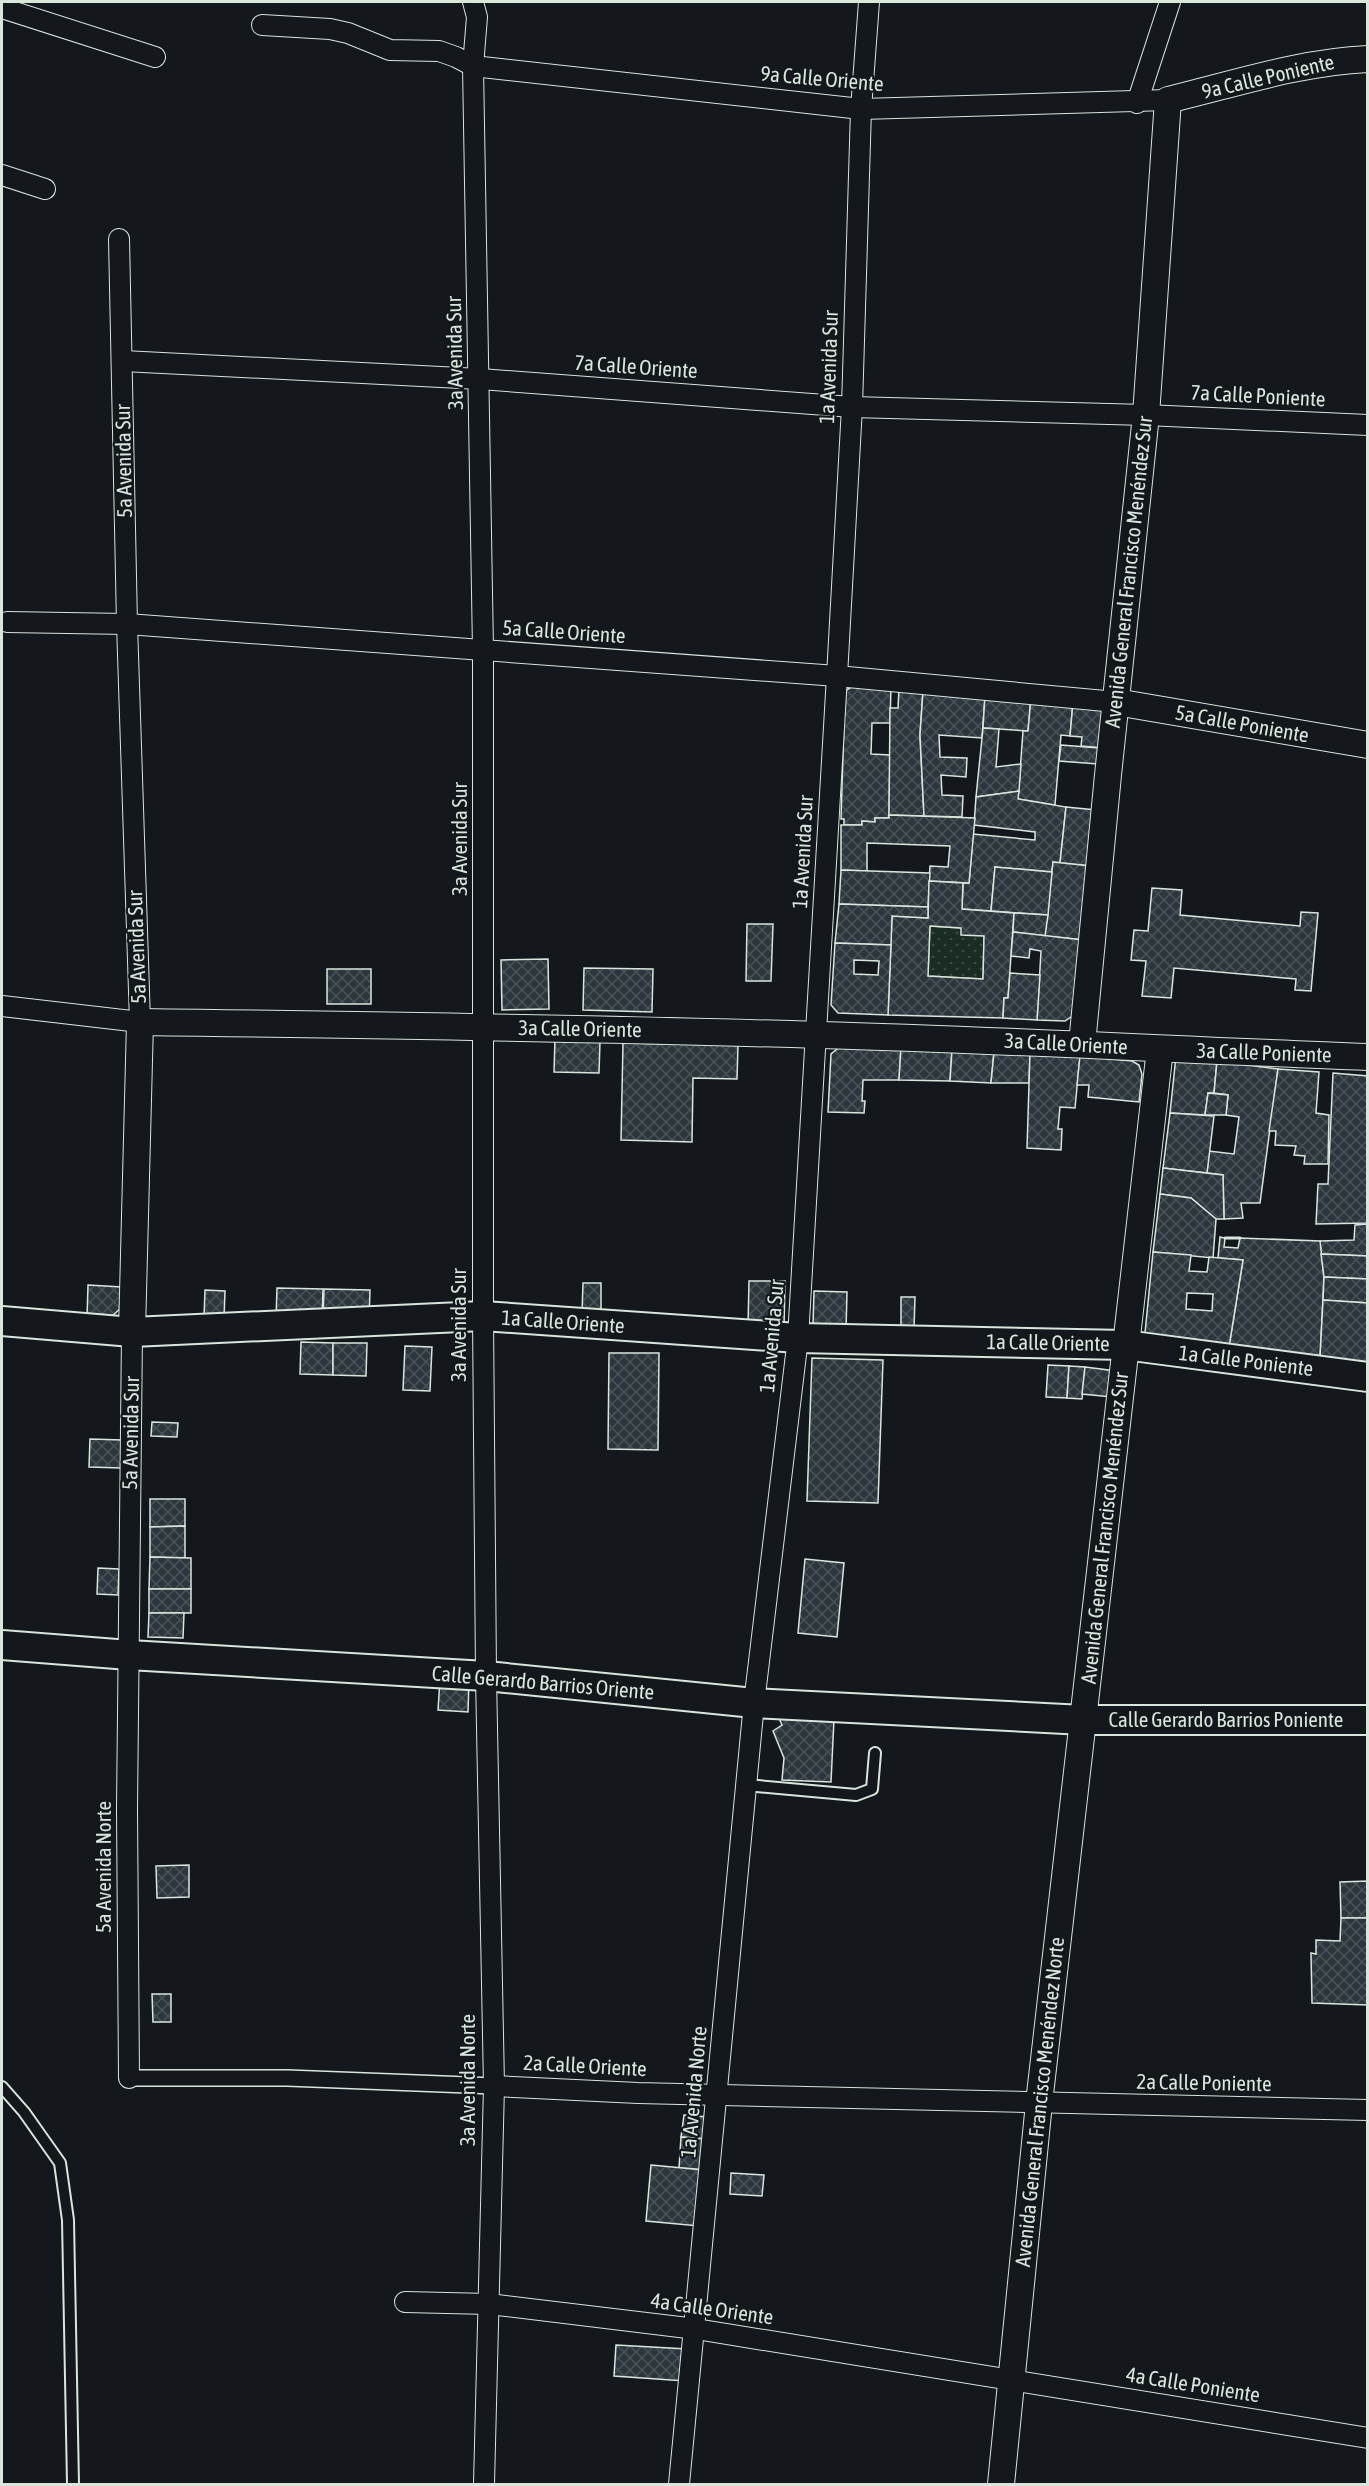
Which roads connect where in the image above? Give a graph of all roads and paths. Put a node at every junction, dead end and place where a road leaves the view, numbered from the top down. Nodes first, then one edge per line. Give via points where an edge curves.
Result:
1 (473, 2) edge
2 (869, 2) edge
3 (1170, 2) edge
4 (2, 8) edge
5 (262, 25) dead end
6 (155, 57) dead end
7 (1368, 59) edge
8 (473, 66) junction
9 (1168, 100) junction
10 (1137, 103) junction
11 (861, 109) junction
12 (2, 175) edge
13 (45, 189) dead end
14 (119, 239) dead end
15 (123, 361) junction
16 (480, 379) junction
17 (852, 407) junction
18 (1146, 415) junction
19 (1368, 425) edge
20 (7, 622) dead end
21 (127, 624) junction
22 (483, 650) junction
23 (837, 676) junction
24 (1116, 702) junction
25 (1368, 746) edge
26 (2, 1006) edge
27 (140, 1022) junction
28 (484, 1027) junction
29 (817, 1035) junction
30 (1082, 1044) junction
31 (1160, 1049) junction
32 (1368, 1057) edge
33 (483, 1316) junction
34 (2, 1321) edge
35 (132, 1332) junction
36 (798, 1338) junction
37 (1125, 1345) junction
38 (1368, 1377) edge
39 (2, 1645) edge
40 (129, 1655) junction
41 (486, 1676) junction
42 (754, 1703) junction
43 (1084, 1720) junction
44 (1368, 1720) edge
45 (875, 1753) dead end
46 (747, 1785) junction
47 (129, 2079) joint
48 (494, 2086) junction
49 (2, 2087) edge
50 (717, 2094) junction
51 (1039, 2103) junction
52 (1368, 2110) edge
53 (405, 2302) dead end
54 (489, 2304) junction
55 (696, 2329) junction
56 (1010, 2380) junction
57 (1368, 2438) edge
58 (73, 2484) edge
59 (484, 2484) edge
60 (680, 2484) edge
61 (1001, 2484) edge

1 - 8 street, 3a Avenida Sur via 477,17
2 - 11 street, 1a Avenida Sur
3 - 10 street
4 - 6 street
5 - 8 street, 9a Calle Oriente via 330,29 390,50 439,51
7 - 9 street, 9a Calle Poniente via 1306,66
8 - 11 street, 9a Calle Oriente
8 - 16 street, 3a Avenida Sur
9 - 10 street, 9a Calle Oriente
9 - 18 street, Avenida General Francisco Menéndez Sur
10 - 11 street, 9a Calle Oriente
11 - 17 street, 1a Avenida Sur
12 - 13 street
14 - 15 street, 5a Avenida Sur
15 - 16 street, 7a Calle Oriente
15 - 21 street, 5a Avenida Sur
16 - 17 street, 7a Calle Oriente
16 - 22 street, 3a Avenida Sur
17 - 18 street, 7a Calle Oriente
17 - 23 street, 1a Avenida Sur
18 - 19 street, 7a Calle Poniente
18 - 24 street, Avenida General Francisco Menéndez Sur
20 - 21 street, 5a Calle Oriente
21 - 22 street, 5a Calle Oriente
21 - 27 street, 5a Avenida Sur
22 - 23 street, 5a Calle Oriente
22 - 28 street, 3a Avenida Sur
23 - 24 street, 5a Calle Oriente
23 - 29 street, 1a Avenida Sur
24 - 25 street, 5a Calle Poniente
24 - 30 street, Avenida General Francisco Menéndez Sur
26 - 27 street, 3a Calle Oriente
27 - 28 street, 3a Calle Oriente
27 - 35 street, 5a Avenida Sur
28 - 29 street, 3a Calle Oriente
28 - 33 street, 3a Avenida Sur
29 - 30 street, 3a Calle Oriente
29 - 36 street, 1a Avenida Sur
30 - 31 street, 3a Calle Oriente
31 - 32 street, 3a Calle Poniente
31 - 37 street, Avenida General Francisco Menéndez Sur
33 - 35 main road, 1a Calle Oriente
33 - 36 main road, 1a Calle Oriente
33 - 41 street, 3a Avenida Sur
34 - 35 main road, 1a Calle Oriente
35 - 40 street, 5a Avenida Sur
36 - 37 main road, 1a Calle Oriente
36 - 42 street, 1a Avenida Sur
37 - 38 main road, 1a Calle Poniente
37 - 43 street, Avenida General Francisco Menéndez Sur
39 - 40 main road, Calle Gerardo Barrios Oriente
40 - 41 main road, Calle Gerardo Barrios Oriente
40 - 47 street, 5a Avenida Norte
41 - 42 main road, Calle Gerardo Barrios Oriente
41 - 48 street, 3a Avenida Norte
42 - 43 main road, Calle Gerardo Barrios Oriente
42 - 46 street, 1a Avenida Norte
43 - 44 main road, Calle Gerardo Barrios Poniente
43 - 51 street, Avenida General Francisco Menéndez Norte
45 - 46 lane via 872,1788 856,1795
46 - 50 street, 1a Avenida Norte
47 - 48 street, 2a Calle Oriente via 287,2078
48 - 50 street, 2a Calle Oriente
48 - 54 street, 3a Avenida Norte
49 - 58 lane via 60,2163 68,2220
50 - 51 street, 2a Calle Oriente
50 - 55 street, 1a Avenida Norte
51 - 52 street, 2a Calle Poniente
51 - 56 street, Avenida General Francisco Menéndez Norte
53 - 54 street, 4a Calle Oriente
54 - 55 street, 4a Calle Oriente
54 - 59 street, 3a Avenida Norte
55 - 56 street, 4a Calle Oriente
55 - 60 street, 1a Avenida Norte
56 - 57 street, 4a Calle Poniente
56 - 61 street, Avenida General Francisco Menéndez Norte

